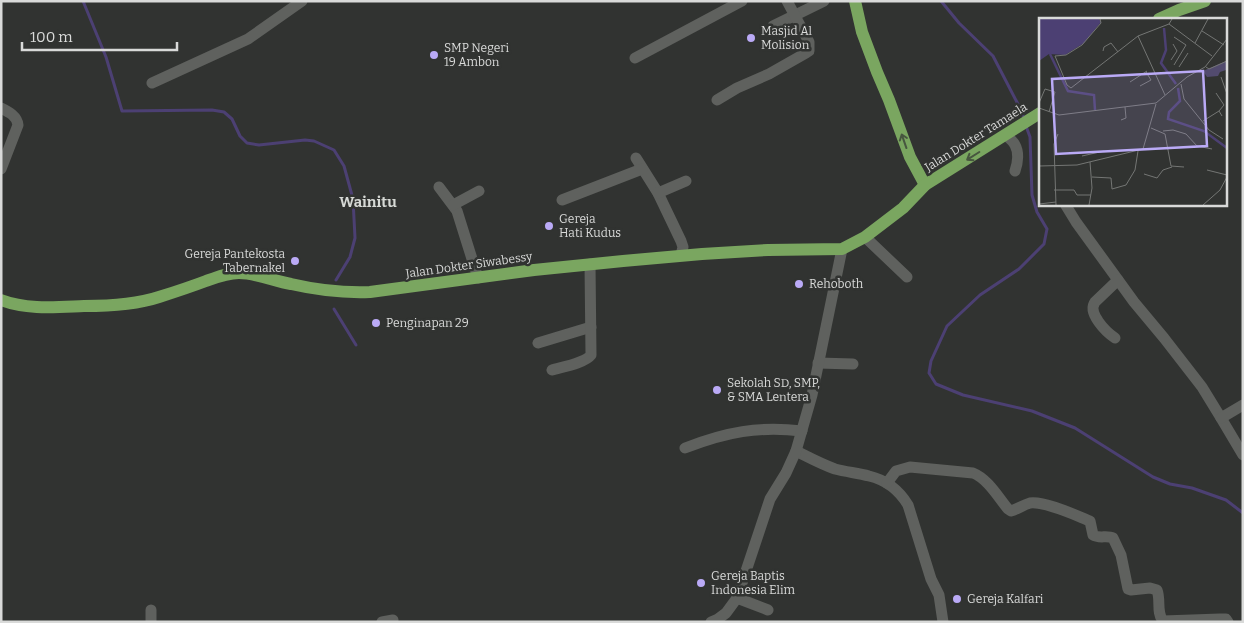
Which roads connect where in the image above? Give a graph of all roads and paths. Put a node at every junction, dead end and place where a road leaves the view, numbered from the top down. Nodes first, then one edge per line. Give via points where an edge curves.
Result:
1 (302, 1) edge
2 (742, 1) edge
3 (788, 1) edge
4 (824, 1) edge
5 (855, 1) edge
6 (1205, 1) edge
7 (796, 15) junction
8 (1161, 18) edge
9 (773, 26) dead end
10 (636, 58) dead end
11 (152, 83) dead end
12 (717, 100) dead end
13 (1, 108) edge
14 (1039, 113) edge
15 (1010, 132) junction
16 (636, 158) dead end
17 (1, 169) edge
18 (642, 169) junction
19 (1015, 170) dead end
20 (686, 182) dead end
21 (926, 185) junction
22 (439, 188) dead end
23 (479, 191) dead end
24 (658, 194) junction
25 (562, 200) dead end
26 (453, 205) junction
27 (1066, 205) edge
28 (865, 237) junction
29 (842, 249) junction
30 (681, 255) junction
31 (590, 264) junction
32 (907, 277) dead end
33 (478, 278) junction
34 (1118, 280) junction
35 (1, 300) edge
36 (590, 327) junction
37 (1115, 338) dead end
38 (538, 343) dead end
39 (818, 363) junction
40 (853, 364) dead end
41 (552, 370) dead end
42 (1243, 406) edge
43 (1221, 418) junction
44 (802, 431) junction
45 (685, 448) dead end
46 (796, 451) junction
47 (1243, 455) edge
48 (887, 483) junction
49 (737, 598) junction
50 (768, 610) dead end
51 (711, 622) edge
52 (943, 622) edge
53 (1228, 622) edge

1 - 11 street via 248,39
2 - 10 street
3 - 7 street
4 - 7 street
21 -> 5 main road via 910,157 877,72
6 - 8 main road
7 - 9 street
7 - 12 street via 810,42 809,51
13 - 17 street via 13,115 18,125
14 - 15 main road, Jalan Dokter Tamaela
15 - 19 street via 1018,156
15 -> 21 main road, Jalan Dokter Tamaela
16 - 18 street
18 - 24 street
18 - 25 street
20 - 24 street
21 - 28 main road, Jalan Dokter Siwabessy via 904,208
22 - 26 street
23 - 26 street
24 - 30 street via 682,241
26 - 33 street
27 - 34 street
28 - 29 main road, Jalan Dokter Siwabessy
28 - 32 street
29 - 30 main road, Jalan Dokter Siwabessy
29 - 39 street
30 - 31 main road, Jalan Dokter Siwabessy
31 - 33 main road, Jalan Dokter Siwabessy
31 - 36 street
33 - 35 main road, Jalan Dokter Siwabessy via 351,293 302,287 240,273 220,275 158,298 122,305 37,307
34 - 37 street via 1092,305 1094,315
34 - 43 street via 1202,387
36 - 38 street
36 - 41 street via 590,357
39 - 40 street
39 - 44 street
42 - 43 street
43 - 47 street
44 - 45 street via 743,431 719,435
44 - 46 street
46 - 48 street via 834,468
46 - 49 street via 770,499
48 - 52 street via 908,505 939,595
48 - 53 street via 896,471 910,467 974,473 985,480 1012,511 1035,503 1057,508 1090,521 1096,537 1113,538 1121,555 1128,589 1156,590 1164,621 1220,619
49 - 50 street
49 - 51 street via 726,613

